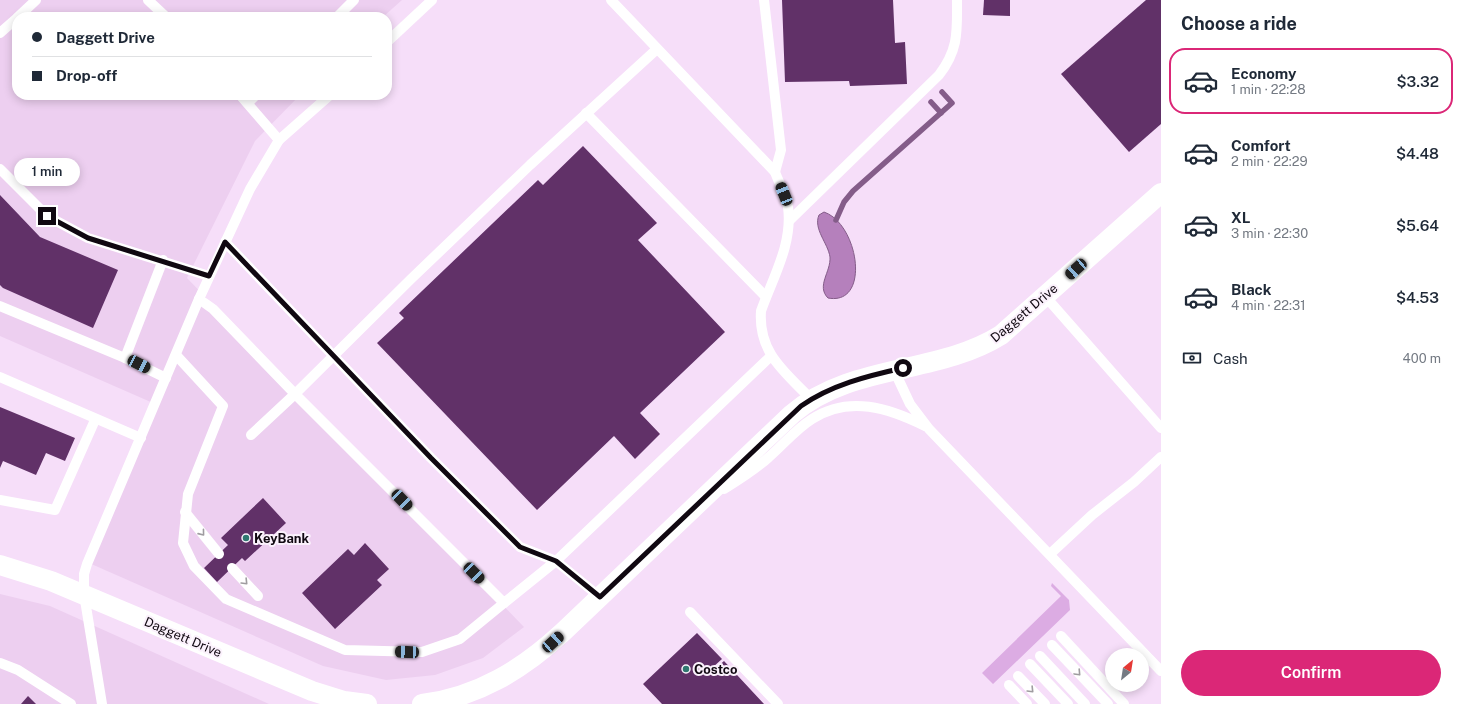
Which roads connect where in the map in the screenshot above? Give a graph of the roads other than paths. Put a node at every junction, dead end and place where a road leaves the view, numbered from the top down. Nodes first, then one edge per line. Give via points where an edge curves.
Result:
1 (36, 0) edge
2 (148, 0) edge
3 (354, 0) edge
4 (432, 0) edge
5 (611, 0) edge
6 (764, 0) edge
7 (957, 0) edge
8 (23, 12) edge
9 (161, 12) edge
10 (342, 12) edge
11 (12, 22) edge
12 (0, 34) edge
13 (392, 37) edge
14 (657, 49) junction
15 (245, 100) edge
16 (251, 100) edge
17 (324, 100) edge
18 (248, 103) junction
19 (586, 113) junction
20 (279, 140) junction
21 (0, 169) edge
22 (775, 172) junction
23 (1161, 193) edge
24 (789, 221) junction
25 (225, 242) junction
26 (163, 260) junction
27 (209, 276) junction
28 (1045, 296) junction
29 (766, 297) junction
30 (199, 299) junction
31 (0, 306) edge
32 (176, 355) junction
33 (334, 356) junction
34 (771, 356) junction
35 (125, 358) junction
36 (894, 370) junction
37 (0, 377) edge
38 (166, 378) junction
39 (294, 394) junction
40 (811, 399) junction
41 (95, 420) junction
42 (1161, 428) edge
43 (929, 429) junction
44 (251, 435) dead end
45 (140, 438) junction
46 (1161, 457) edge
47 (0, 500) edge
48 (185, 512) junction
49 (672, 529) junction
50 (219, 554) dead end
51 (1050, 554) junction
52 (556, 561) junction
53 (0, 565) edge
54 (232, 568) dead end
55 (84, 594) junction
56 (258, 596) dead end
57 (600, 597) junction
58 (504, 604) junction
59 (690, 612) dead end
60 (1061, 636) dead end
61 (1052, 645) dead end
62 (1040, 656) dead end
63 (0, 663) edge
64 (1030, 664) dead end
65 (1161, 671) edge
66 (1018, 676) dead end
67 (1009, 684) dead end
68 (344, 702) edge
69 (71, 704) edge
70 (102, 704) edge
71 (367, 704) edge
72 (422, 704) edge
73 (778, 704) edge
74 (1027, 704) edge
75 (1045, 704) edge
76 (1068, 704) edge
77 (1085, 704) edge
78 (1108, 704) edge
79 (1124, 704) edge

1 - 8 lane
2 - 9 lane
3 - 10 lane
4 - 13 lane
5 - 14 lane
6 - 22 lane via 781,150
7 - 24 lane via 956,44 947,64 934,80
11 - 12 lane
14 - 19 lane
14 - 22 lane
15 - 18 lane
16 - 18 lane
17 - 20 lane
18 - 20 lane
19 - 29 lane
19 - 33 lane
20 - 25 lane via 250,188
21 - 26 lane via 47,216 88,238
22 - 24 lane via 788,205
23 - 28 street, Daggett Drive
24 - 29 lane via 787,240
25 - 27 lane
25 - 33 lane
26 - 27 lane
26 - 35 lane
27 - 30 lane
28 - 36 street, Daggett Drive via 1001,335 982,347
28 - 42 lane
29 - 34 lane via 760,323 765,345
30 - 32 lane
30 - 39 lane via 213,309
31 - 35 lane
32 - 38 lane
32 - 48 lane via 223,406 188,494
33 - 39 lane
33 - 52 lane via 520,547
34 - 40 lane
34 - 52 lane
35 - 38 lane
36 - 40 street, Daggett Drive via 835,387
36 - 43 lane via 910,404
37 - 41 lane
38 - 45 lane
39 - 44 lane
39 - 58 lane
40 - 49 street, Daggett Drive via 792,414
41 - 45 lane
41 - 47 lane via 55,510
43 - 49 lane via 905,417 871,406 845,406 822,413 752,471 715,495
43 - 51 lane
45 - 55 lane via 87,564
46 - 51 lane
48 -> 50 lane
48 - 58 lane via 183,542 194,566 226,599 345,650 422,652 460,639
49 - 57 street, Daggett Drive
51 - 65 lane
52 - 57 lane
52 - 58 lane
53 - 55 street, Daggett Drive via 36,575
54 -> 56 lane
55 - 68 street, Daggett Drive via 298,686
55 - 70 lane
57 - 72 street, Daggett Drive via 542,652 507,676 459,696
59 - 73 lane
60 - 79 lane
61 -> 78 lane
62 - 77 lane
63 - 69 lane via 18,670
64 - 76 lane
66 -> 75 lane
67 - 74 lane
68 - 71 street, Daggett Drive

